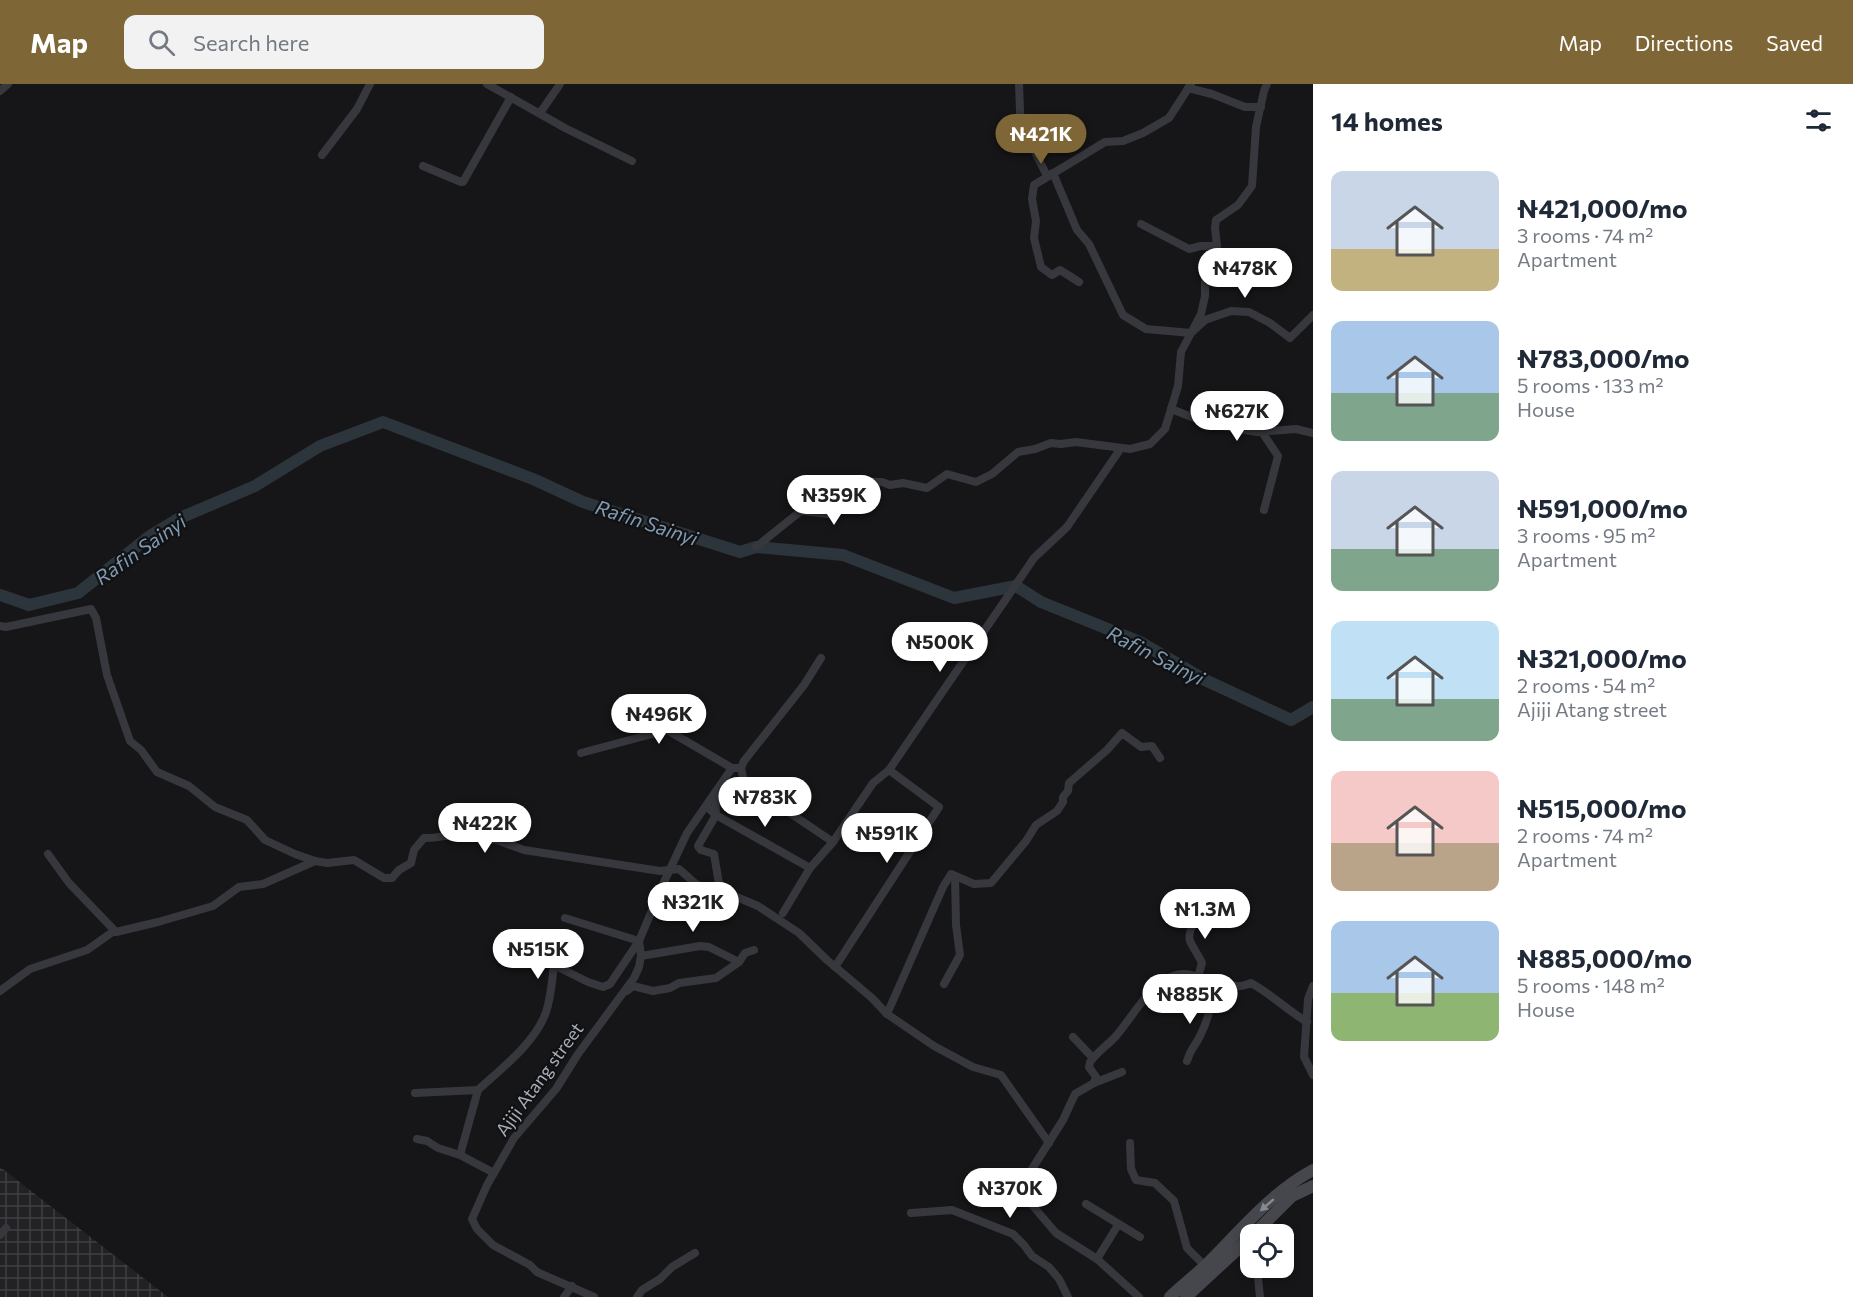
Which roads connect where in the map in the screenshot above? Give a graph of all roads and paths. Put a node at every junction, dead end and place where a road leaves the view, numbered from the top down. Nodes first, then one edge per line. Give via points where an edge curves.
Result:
1 (8, 84) edge
2 (370, 84) edge
3 (560, 84) edge
4 (1019, 84) edge
5 (1267, 84) edge
6 (491, 85) edge
7 (1189, 86) edge
8 (0, 91) edge
9 (511, 97) junction
10 (1260, 107) junction
11 (540, 113) junction
12 (322, 155) dead end
13 (632, 161) dead end
14 (423, 166) dead end
15 (1050, 175) junction
16 (1141, 224) dead end
17 (1217, 246) junction
18 (1079, 282) dead end
19 (1313, 315) edge
20 (1191, 333) junction
21 (1171, 409) junction
22 (1262, 432) junction
23 (1313, 433) edge
24 (1121, 448) junction
25 (1264, 510) dead end
26 (756, 548) dead end
27 (0, 626) edge
28 (821, 658) dead end
29 (581, 753) dead end
30 (1160, 758) dead end
31 (736, 768) junction
32 (889, 770) junction
33 (715, 794) junction
34 (706, 806) junction
35 (716, 815) junction
36 (833, 842) junction
37 (48, 854) dead end
38 (315, 861) junction
39 (810, 868) junction
40 (670, 871) junction
41 (955, 876) junction
42 (720, 890) junction
43 (1215, 895) dead end
44 (783, 913) dead end
45 (565, 918) dead end
46 (114, 931) junction
47 (639, 941) junction
48 (754, 950) dead end
49 (641, 956) junction
50 (739, 962) junction
51 (835, 967) junction
52 (1201, 979) junction
53 (944, 984) dead end
54 (1313, 986) edge
55 (0, 991) edge
56 (619, 997) junction
57 (887, 1014) junction
58 (1307, 1022) junction
59 (1073, 1037) dead end
60 (1093, 1058) junction
61 (1187, 1061) dead end
62 (1122, 1072) dead end
63 (1313, 1075) edge
64 (1094, 1083) junction
65 (478, 1090) junction
66 (415, 1093) dead end
67 (417, 1139) dead end
68 (1049, 1143) junction
69 (1130, 1143) dead end
70 (460, 1155) junction
71 (1313, 1170) edge
72 (494, 1173) junction
73 (1313, 1186) edge
74 (1086, 1204) dead end
75 (911, 1213) dead end
76 (1265, 1224) edge
77 (1118, 1225) junction
78 (1140, 1236) dead end
79 (1240, 1249) edge
80 (695, 1253) dead end
81 (1097, 1259) junction
82 (1205, 1266) junction
83 (1258, 1278) edge
84 (572, 1286) junction
85 (1192, 1296) edge
86 (564, 1297) edge
87 (594, 1297) edge
88 (637, 1297) edge
89 (1068, 1297) edge
90 (1139, 1297) edge
91 (1170, 1297) edge
92 (1260, 1297) edge

1 - 8 street
2 - 12 street via 357,109
3 - 11 street
4 - 15 street via 1021,135
5 - 10 street
6 - 9 street
7 - 10 street via 1245,107
7 - 15 street via 1169,118 1123,141 1105,142
9 - 11 street
9 - 14 street via 463,182
10 - 17 street via 1252,186 1238,205 1216,220
11 - 13 street
15 - 18 street via 1034,184 1032,199 1034,238 1041,267 1052,275 1060,270
15 - 20 street via 1123,315 1146,329
16 - 17 street via 1189,249
17 - 20 street via 1205,273 1201,314
19 - 20 street via 1290,338 1249,312 1231,311 1205,320
20 - 21 street via 1181,352
21 - 22 street via 1210,424
21 - 24 street via 1165,429 1150,444
22 - 23 street via 1296,429
22 - 25 street via 1278,456
24 - 26 street via 1051,443 1018,452 976,482 947,474 927,488 870,482 828,514 801,511
24 - 32 street via 1067,527 1034,558
27 - 38 street via 91,609 107,675 130,741 157,772 189,786 215,807 247,820 265,840
28 - 31 street via 804,685
29 - 31 street via 667,730
30 - 41 street via 1152,746 1141,747 1122,733 1069,783 1057,811 1036,825 991,883 974,884
31 - 33 street
31 - 36 street via 744,782
32 - 36 street via 873,783
32 - 51 street via 939,807
33 - 34 street
33 - 35 street
34 - 35 street
34 - 40 street via 687,833
35 - 39 street
35 - 42 street via 698,846 714,854
36 - 39 street
37 - 46 street
38 - 40 street via 354,860 384,878 392,878 411,863 414,850 424,838 451,834 494,839 524,850
38 - 46 street via 263,884 239,887 213,906
39 - 44 street
40 - 42 street via 679,869 697,885
40 - 47 street
41 - 53 street via 960,955
41 - 57 street via 951,874 943,887
42 - 51 street via 758,906 799,933
43 - 52 street via 1197,916 1189,935 1202,963
45 - 47 street
46 - 55 street via 87,950 30,969
47 - 49 street, Ajiji Atang street
47 - 65 street via 610,984 603,987 554,965 546,1011 538,1031
48 - 50 street via 745,952
49 - 50 street via 700,946
49 - 56 street, Ajiji Atang street via 634,978
50 - 56 street via 716,978 653,991 633,986
51 - 57 street
52 - 58 street via 1240,987 1251,983
52 - 60 street via 1182,974 1157,985
52 - 61 street via 1211,988 1212,1000 1203,1030
54 - 58 street
56 - 72 street, Ajiji Atang street via 556,1089 514,1138
57 - 68 street via 973,1067 1001,1075
58 - 63 street via 1304,1057
59 - 60 street
60 - 64 street via 1089,1066 1096,1077
62 - 64 street
64 - 68 street via 1075,1094
65 - 66 street
65 - 70 street
67 - 70 street
68 - 81 street via 1021,1192 1056,1233
69 - 82 street via 1132,1175 1136,1180 1155,1183 1174,1202 1187,1248
70 - 72 street
71 -> 82 main road via 1259,1211
72 - 84 street, Ajiji Atang street via 472,1219 477,1229 493,1245 530,1264 537,1272
73 - 76 main road via 1292,1196
74 - 77 street
75 - 89 street via 952,1210 1013,1234 1032,1256 1049,1267
77 - 78 street
77 - 81 street
79 - 85 main road
80 - 88 street
81 - 90 street
82 - 91 main road
83 - 92 street
84 - 86 street
84 - 87 street, Ajiji Atang street

